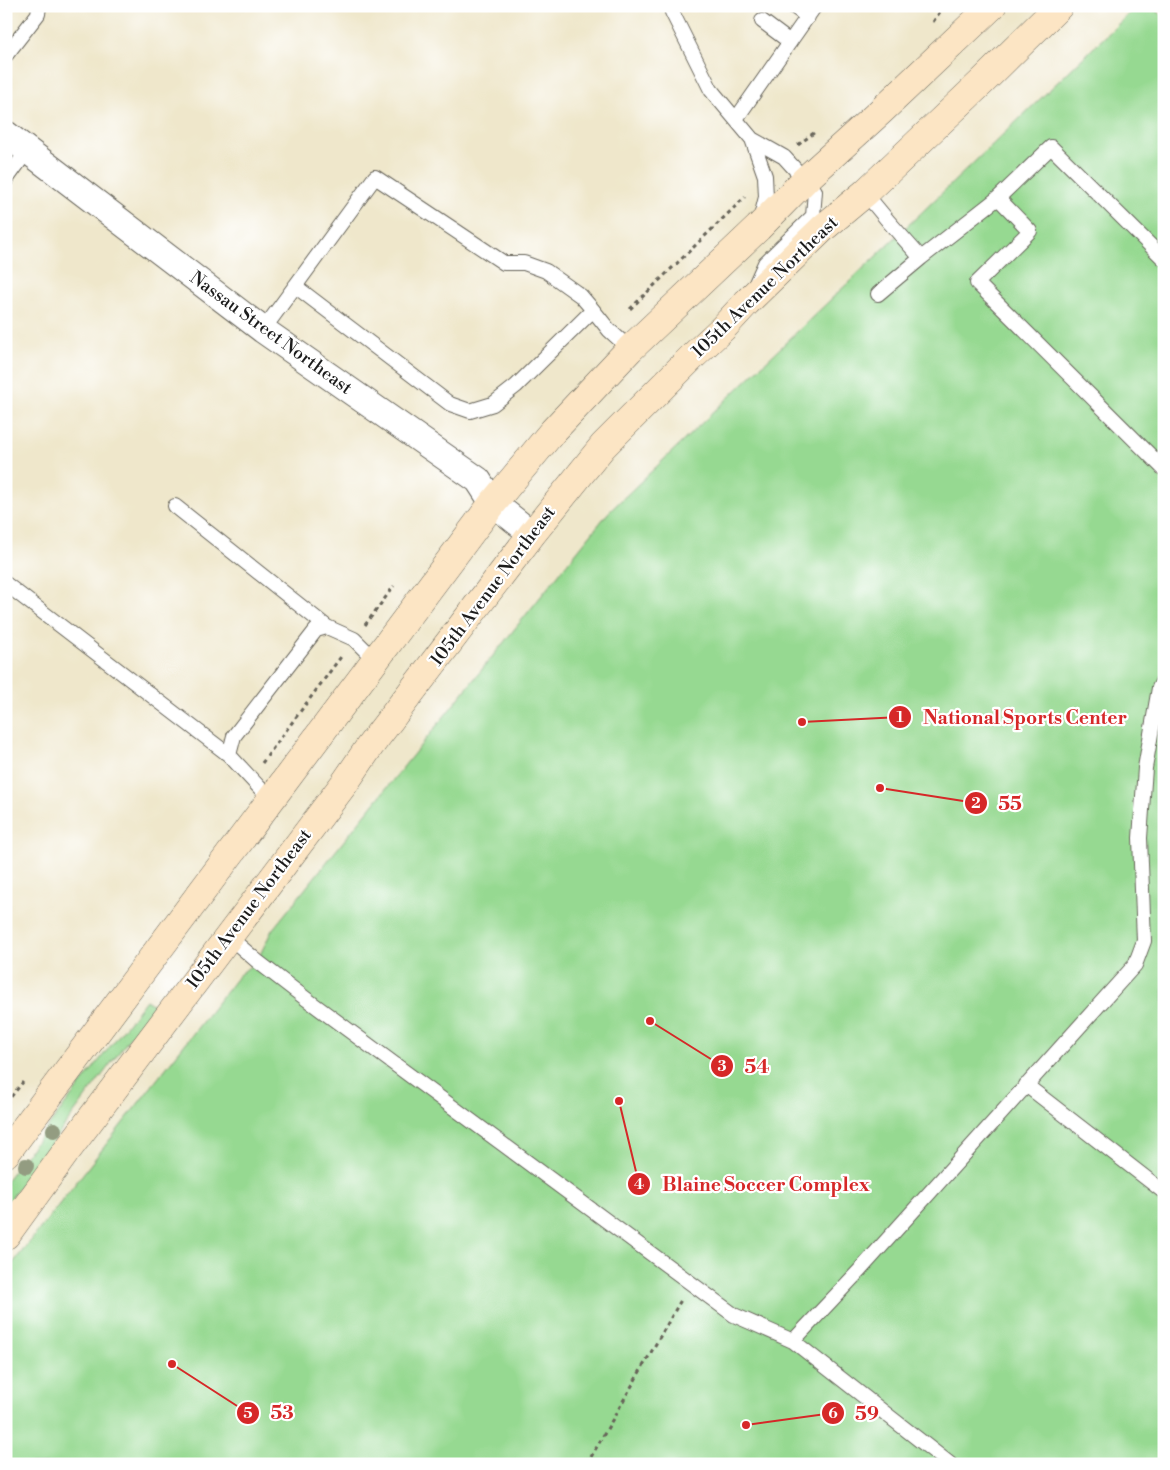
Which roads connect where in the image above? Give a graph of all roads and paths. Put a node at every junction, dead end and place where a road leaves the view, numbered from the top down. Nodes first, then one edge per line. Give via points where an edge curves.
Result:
1 (39, 6) edge
2 (793, 6) edge
3 (992, 6) edge
4 (1059, 6) edge
5 (671, 8) edge
6 (811, 11) edge
7 (762, 21) dead end
8 (790, 42) junction
9 (6, 55) edge
10 (736, 119) junction
11 (6, 134) edge
12 (752, 139) junction
13 (27, 151) junction
14 (806, 179) junction
15 (6, 180) edge
16 (865, 193) junction
17 (998, 198) junction
18 (758, 228) junction
19 (921, 258) junction
20 (1164, 259) edge
21 (295, 286) junction
22 (878, 294) dead end
23 (747, 302) junction
24 (594, 310) junction
25 (263, 330) junction
26 (630, 349) junction
27 (1164, 469) edge
28 (492, 503) junction
29 (175, 506) dead end
30 (532, 534) junction
31 (6, 584) edge
32 (327, 627) junction
33 (376, 660) junction
34 (1164, 678) edge
35 (230, 756) junction
36 (272, 800) junction
37 (228, 936) junction
38 (1026, 1085) junction
39 (6, 1153) edge
40 (1164, 1192) edge
41 (6, 1235) edge
42 (691, 1283) junction
43 (793, 1341) junction
44 (587, 1464) edge
45 (950, 1464) edge

1 - 9 lane via 38,14
2 - 6 lane
3 - 14 street
4 - 16 street, 105th Avenue Northeast
5 - 10 lane via 711,90
6 - 8 lane
7 - 8 lane
8 - 10 lane
10 - 12 lane
11 - 13 street, Nassau Street Northeast
12 - 14 lane via 784,157
12 - 18 lane via 765,176 766,197
13 - 15 lane
13 - 25 street, Nassau Street Northeast
14 - 18 street
14 - 23 lane via 815,191 813,216 765,263
16 - 19 lane
16 - 23 street, 105th Avenue Northeast via 823,228
17 - 19 lane
17 - 20 lane via 1050,147
17 - 27 lane via 1030,231 977,283
18 - 26 street
19 - 22 lane
21 - 24 lane via 450,404 470,411 493,404 508,392
21 - 24 lane via 376,176 504,263 524,263 546,271 581,296
21 - 25 lane
23 - 30 street, 105th Avenue Northeast via 603,446
24 - 26 lane via 608,330
25 - 28 street, Nassau Street Northeast via 478,480
26 - 28 street via 552,431
28 - 30 street, Nassau Street Northeast
28 - 33 street
29 - 32 lane
30 - 37 street, 105th Avenue Northeast
31 - 35 lane
32 - 33 lane via 354,639
32 - 35 lane via 316,630 234,736
33 - 36 street
34 - 38 lane via 1159,688 1145,768 1140,838 1144,942 1135,965
35 - 36 lane
36 - 39 street
37 - 41 street, 105th Avenue Northeast
37 - 42 lane via 306,998
38 - 40 lane
38 - 43 lane
42 - 43 lane via 734,1315
42 - 44 path
43 - 45 lane

